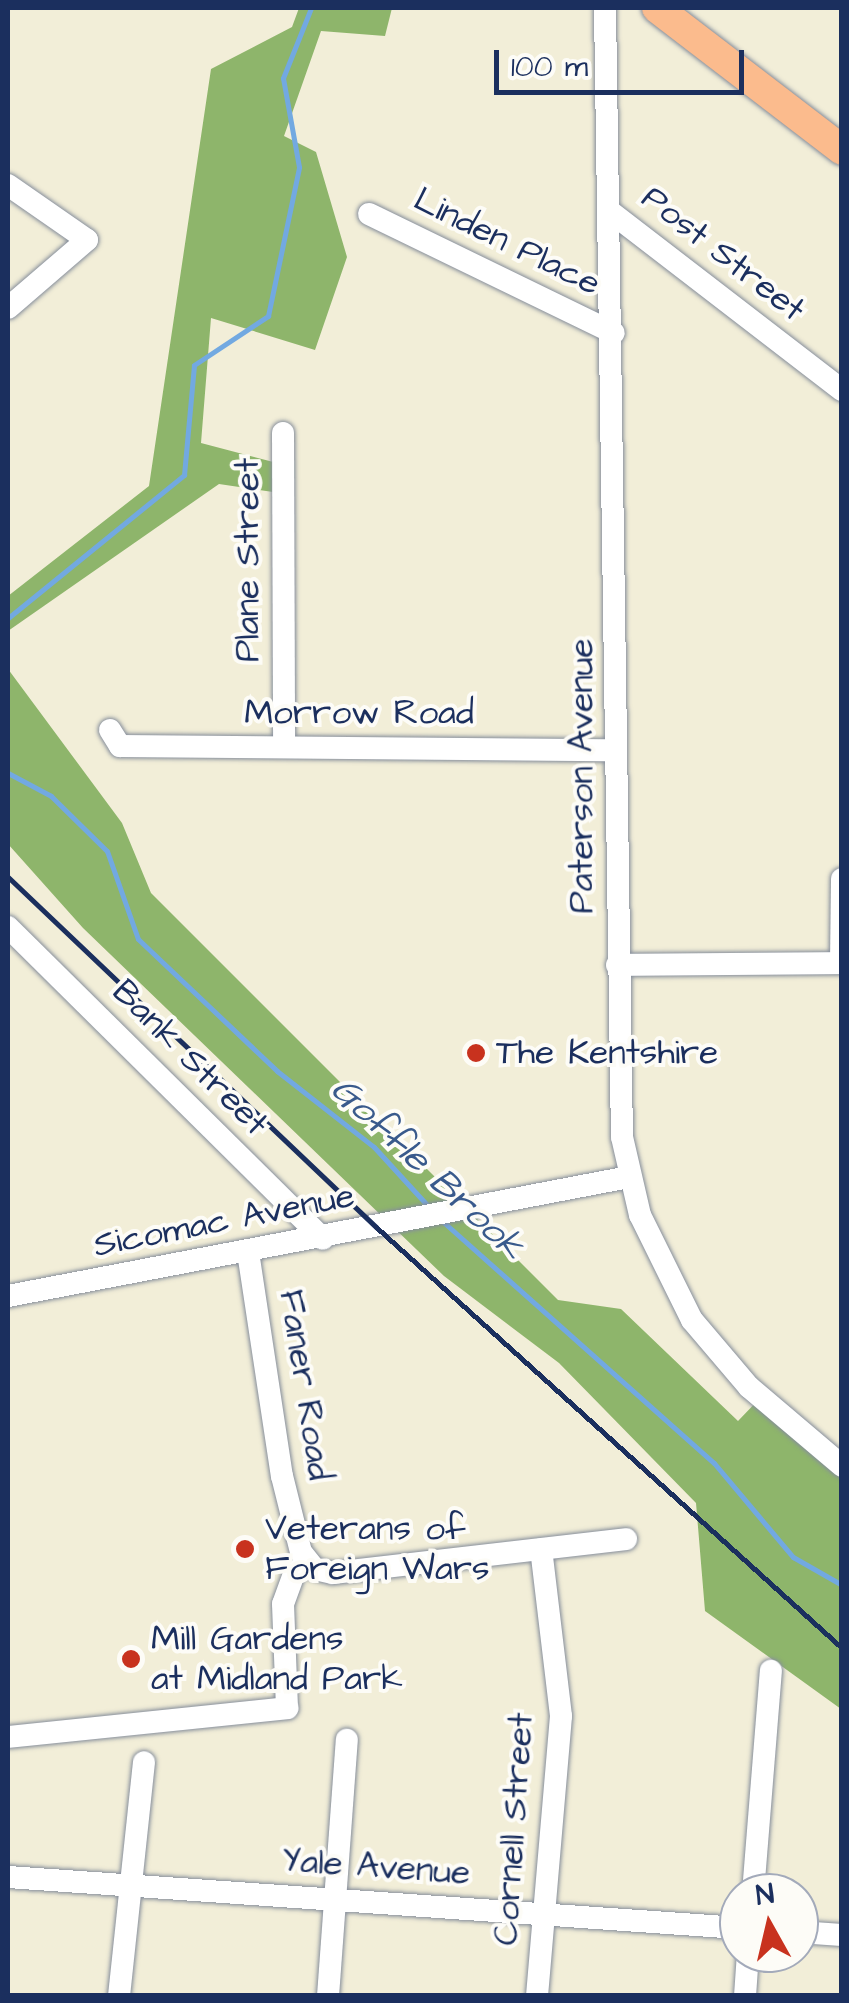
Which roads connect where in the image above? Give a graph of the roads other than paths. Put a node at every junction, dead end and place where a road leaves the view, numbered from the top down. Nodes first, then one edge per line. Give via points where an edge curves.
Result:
1 (605, 8) edge
2 (671, 12) edge
3 (842, 150) edge
4 (8, 185) edge
5 (608, 210) junction
6 (369, 214) dead end
7 (8, 308) edge
8 (614, 333) junction
9 (842, 390) edge
10 (283, 432) dead end
11 (110, 730) dead end
12 (284, 748) junction
13 (616, 750) junction
14 (842, 879) edge
15 (8, 926) edge
16 (841, 963) edge
17 (618, 965) junction
18 (629, 1177) junction
19 (323, 1239) junction
20 (248, 1252) junction
21 (8, 1296) edge
22 (842, 1466) edge
23 (626, 1539) dead end
24 (541, 1549) junction
25 (308, 1563) junction
26 (771, 1670) dead end
27 (8, 1737) edge
28 (347, 1740) dead end
29 (144, 1762) dead end
30 (755, 1873) edge
31 (8, 1877) edge
32 (130, 1885) junction
33 (335, 1900) junction
34 (544, 1914) junction
35 (719, 1927) edge
36 (119, 1996) edge
37 (328, 1996) edge
38 (537, 1996) edge

1 - 5 street, Paterson Avenue
2 - 3 main road
4 - 7 street via 87,240
5 - 8 street, Paterson Avenue
5 - 9 street, Post Street
6 - 8 street, Linden Place
8 - 13 street, Paterson Avenue
10 - 12 street, Plane Street
11 - 12 street, Morrow Road via 120,746
12 - 13 street, Morrow Road
13 - 17 street, Paterson Avenue
14 - 16 street
15 - 19 street, Bank Street
16 - 17 street
17 - 18 street, Paterson Avenue via 618,1100
18 - 19 street, Sicomac Avenue
18 - 22 street, Paterson Avenue via 656,1256 692,1320 749,1387
19 - 20 street, Sicomac Avenue
20 - 21 street, Sicomac Avenue
20 - 25 street, Faner Road via 282,1476
23 - 24 street
24 - 25 street via 333,1572
24 - 34 street, Cornell Street via 561,1716
25 - 27 street via 294,1573 283,1604 287,1708
26 - 30 street
28 - 33 street
29 - 32 street
31 - 32 street, Yale Avenue
32 - 33 street, Yale Avenue
32 - 36 street
33 - 34 street, Yale Avenue
33 - 37 street
34 - 35 street, Yale Avenue
34 - 38 street, Cornell Street

